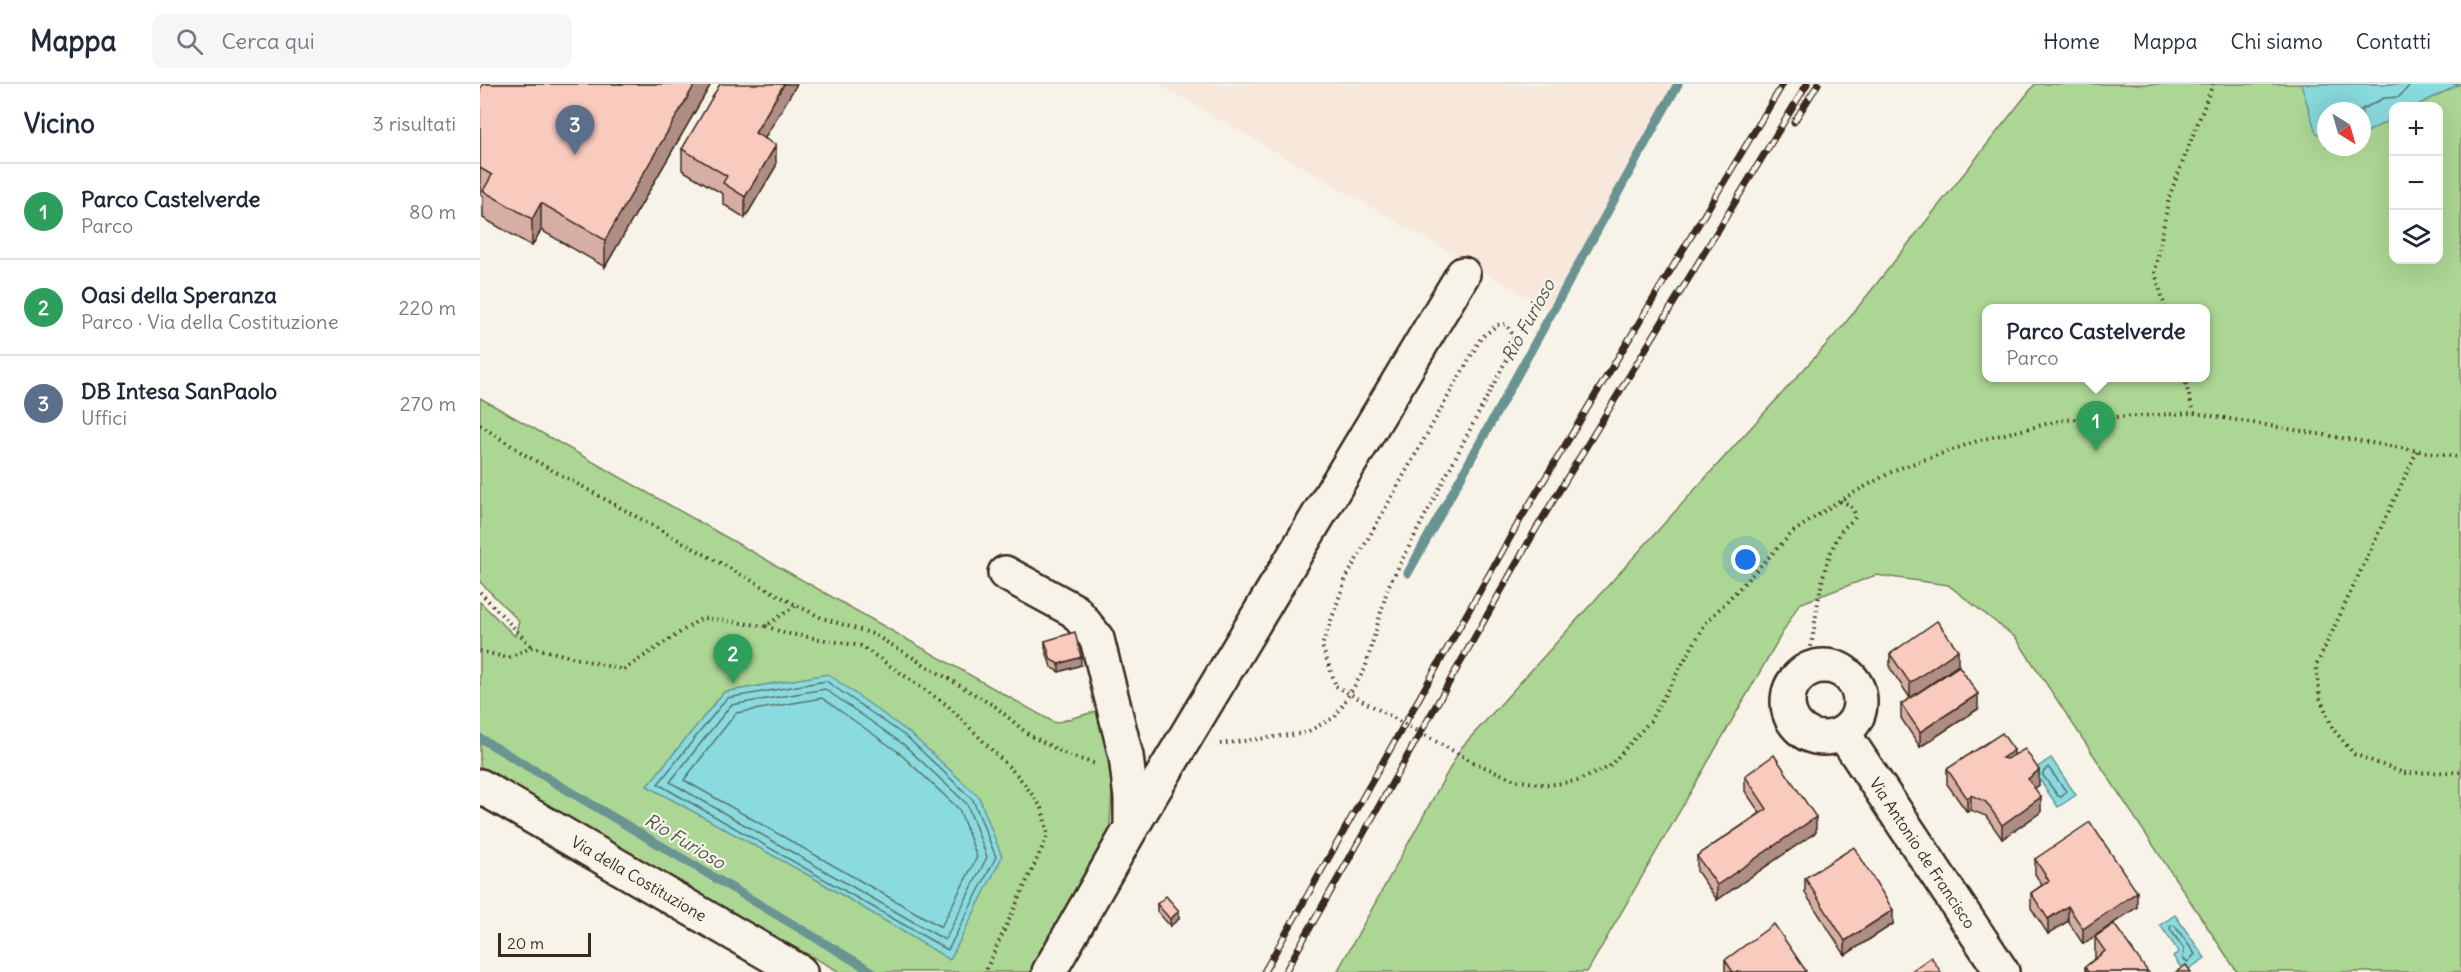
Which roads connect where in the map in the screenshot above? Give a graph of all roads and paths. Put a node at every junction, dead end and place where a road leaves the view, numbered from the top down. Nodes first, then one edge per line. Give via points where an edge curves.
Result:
1 (2213, 84) edge
2 (1463, 274) dead end
3 (2164, 304) edge
4 (2185, 382) edge
5 (2194, 413) junction
6 (480, 425) edge
7 (2417, 451) junction
8 (2461, 458) edge
9 (1839, 501) junction
10 (1005, 573) dead end
11 (480, 592) edge
12 (796, 605) junction
13 (766, 626) junction
14 (532, 647) junction
15 (480, 651) edge
16 (1806, 670) junction
17 (1843, 733) junction
18 (1175, 752) junction
19 (2461, 772) edge
20 (1129, 774) junction
21 (480, 786) edge
22 (1131, 828) junction
23 (800, 972) edge
24 (985, 972) edge
25 (1049, 972) edge
26 (2002, 972) edge

1 - 3 path via 2169,197 2155,272
2 - 18 street
4 - 5 path
5 - 7 path
5 - 9 path via 2063,420 2001,435 1895,470
6 - 12 path via 527,456
7 - 8 path
7 - 19 path via 2316,666 2320,698 2334,729 2355,754 2404,773
9 - 16 path via 1849,504 1855,517 1843,528 1829,556
9 - 18 path, bridge via 1793,532 1705,624 1650,721 1609,767 1577,781 1546,785 1515,780 1473,762 1336,686 1322,646 1346,578 1481,338 1497,325 1506,324 1513,335 1513,347 1388,587 1365,669 1335,717 1305,733
10 - 20 street via 1075,611 1097,639
11 - 14 path
12 - 13 path
12 - 20 path via 822,618 873,634 996,707 1029,735 1070,756
13 - 14 path via 702,618 623,670
13 - 24 path via 784,633 861,646 947,705 1019,777 1042,808 1048,835
14 - 15 path via 508,658
16 - 17 street via 1830,666 1842,670 1856,683 1861,701 1859,714
16 - 17 street via 1791,687 1789,710 1793,721 1810,736
17 - 26 street, Via Antonio de Francisco
18 - 22 street
20 - 22 street
21 - 23 street, Via della Costituzione
22 - 25 street

